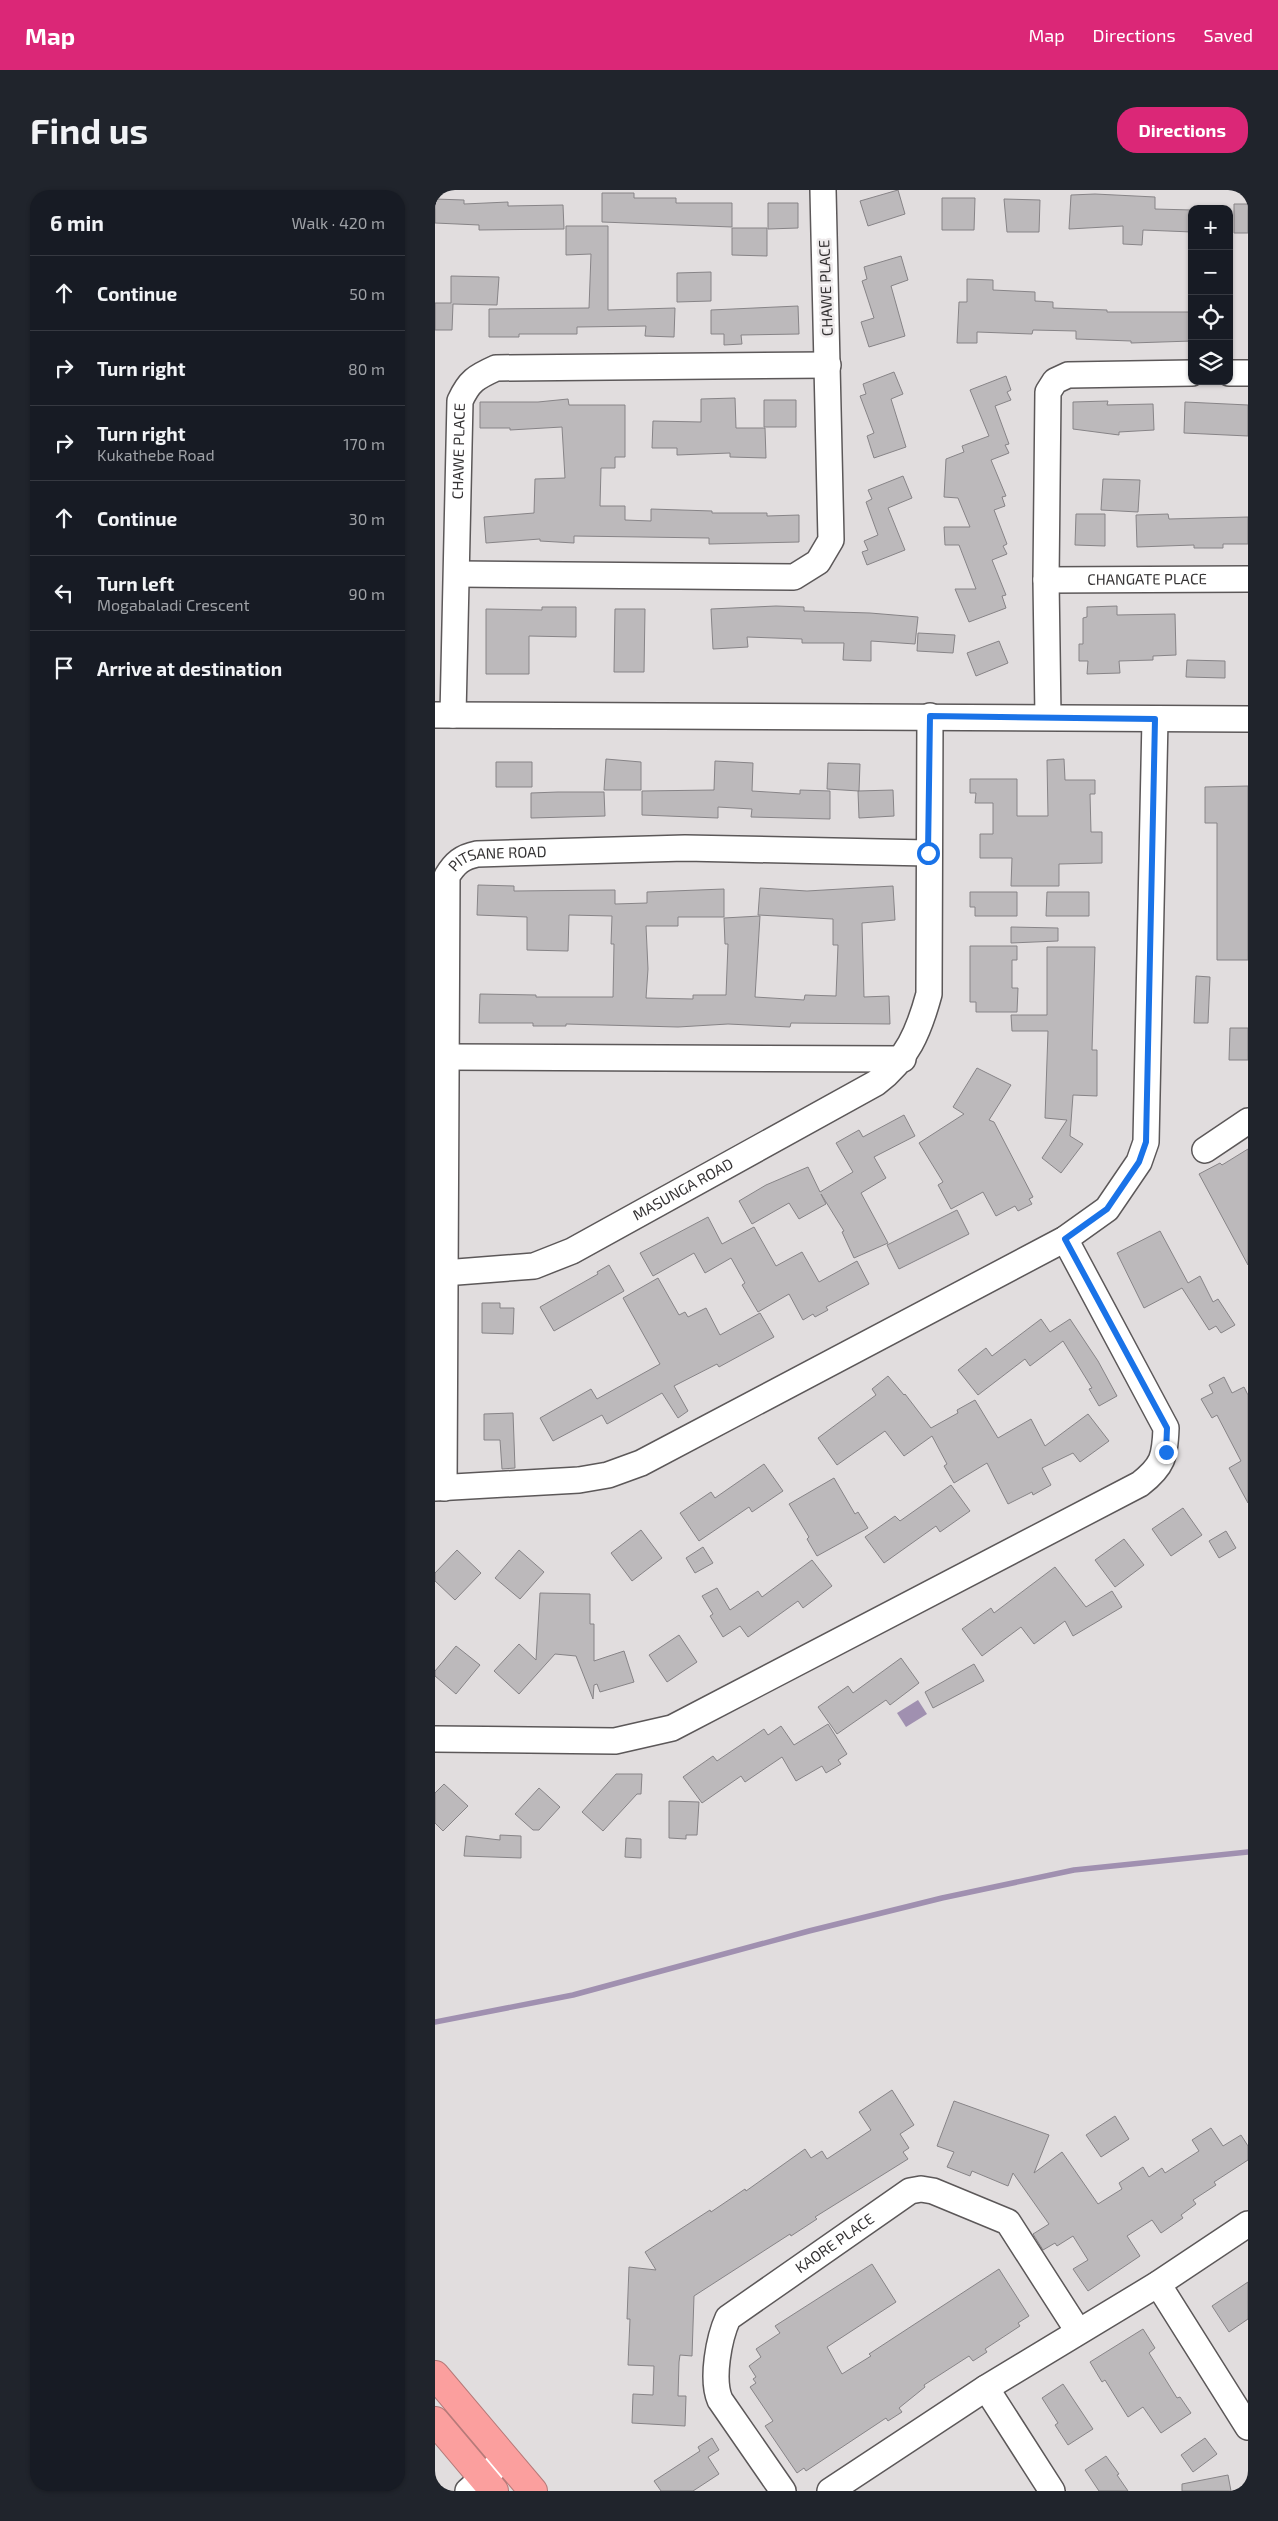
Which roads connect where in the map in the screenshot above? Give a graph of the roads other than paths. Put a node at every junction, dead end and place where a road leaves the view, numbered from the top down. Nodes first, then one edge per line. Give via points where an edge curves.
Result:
1 (823, 190) edge
2 (828, 365) junction
3 (1188, 373) edge
4 (1233, 373) edge
5 (1248, 373) edge
6 (457, 574) junction
7 (1248, 579) edge
8 (1046, 580) junction
9 (444, 715) edge
10 (930, 716) junction
11 (1048, 717) junction
12 (1155, 719) junction
13 (1248, 719) edge
14 (928, 853) junction
15 (445, 1057) junction
16 (903, 1059) junction
17 (1248, 1121) edge
18 (1205, 1150) dead end
19 (1065, 1239) junction
20 (444, 1273) junction
21 (439, 1488) edge
22 (435, 1739) edge
23 (1248, 2224) edge
24 (1158, 2284) junction
25 (1078, 2331) junction
26 (435, 2375) edge
27 (986, 2388) junction
28 (435, 2421) edge
29 (1248, 2427) edge
30 (500, 2483) edge
31 (783, 2491) edge
32 (830, 2491) edge
33 (1051, 2491) edge

1 - 2 street, CHAWE PLACE
2 - 6 street, CHAWE PLACE via 496,368 479,376 467,385 460,401
2 - 6 street via 831,540 818,562 794,577
3 - 8 street via 1068,374 1055,381 1048,392
4 - 5 street
6 - 9 street, CHAWE PLACE
7 - 8 street, CHANGATE PLACE
8 - 11 street
9 - 10 street
10 - 11 street
10 - 14 street
11 - 12 street
12 - 13 street
12 - 19 street via 1146,1142 1139,1162 1107,1209
14 - 15 street, PITSANE ROAD via 685,848 465,856 447,876
14 - 16 street via 929,994
15 - 16 street
15 - 20 street, PITSANE ROAD
16 - 20 street, MASUNGA ROAD via 877,1083 572,1251 533,1266
17 - 18 street
19 - 21 street via 641,1463 608,1475 579,1480
19 - 22 street via 1167,1428 1166,1452 1157,1470 1140,1484 672,1728 615,1741
20 - 21 street, PITSANE ROAD
23 - 24 street
24 - 25 street
24 - 29 street
25 - 27 street
25 - 31 street, KAORE PLACE via 1007,2222 933,2191 910,2191 728,2318 721,2333 715,2389
26 - 30 highway
27 - 32 street
27 - 33 street
28 - 30 highway

